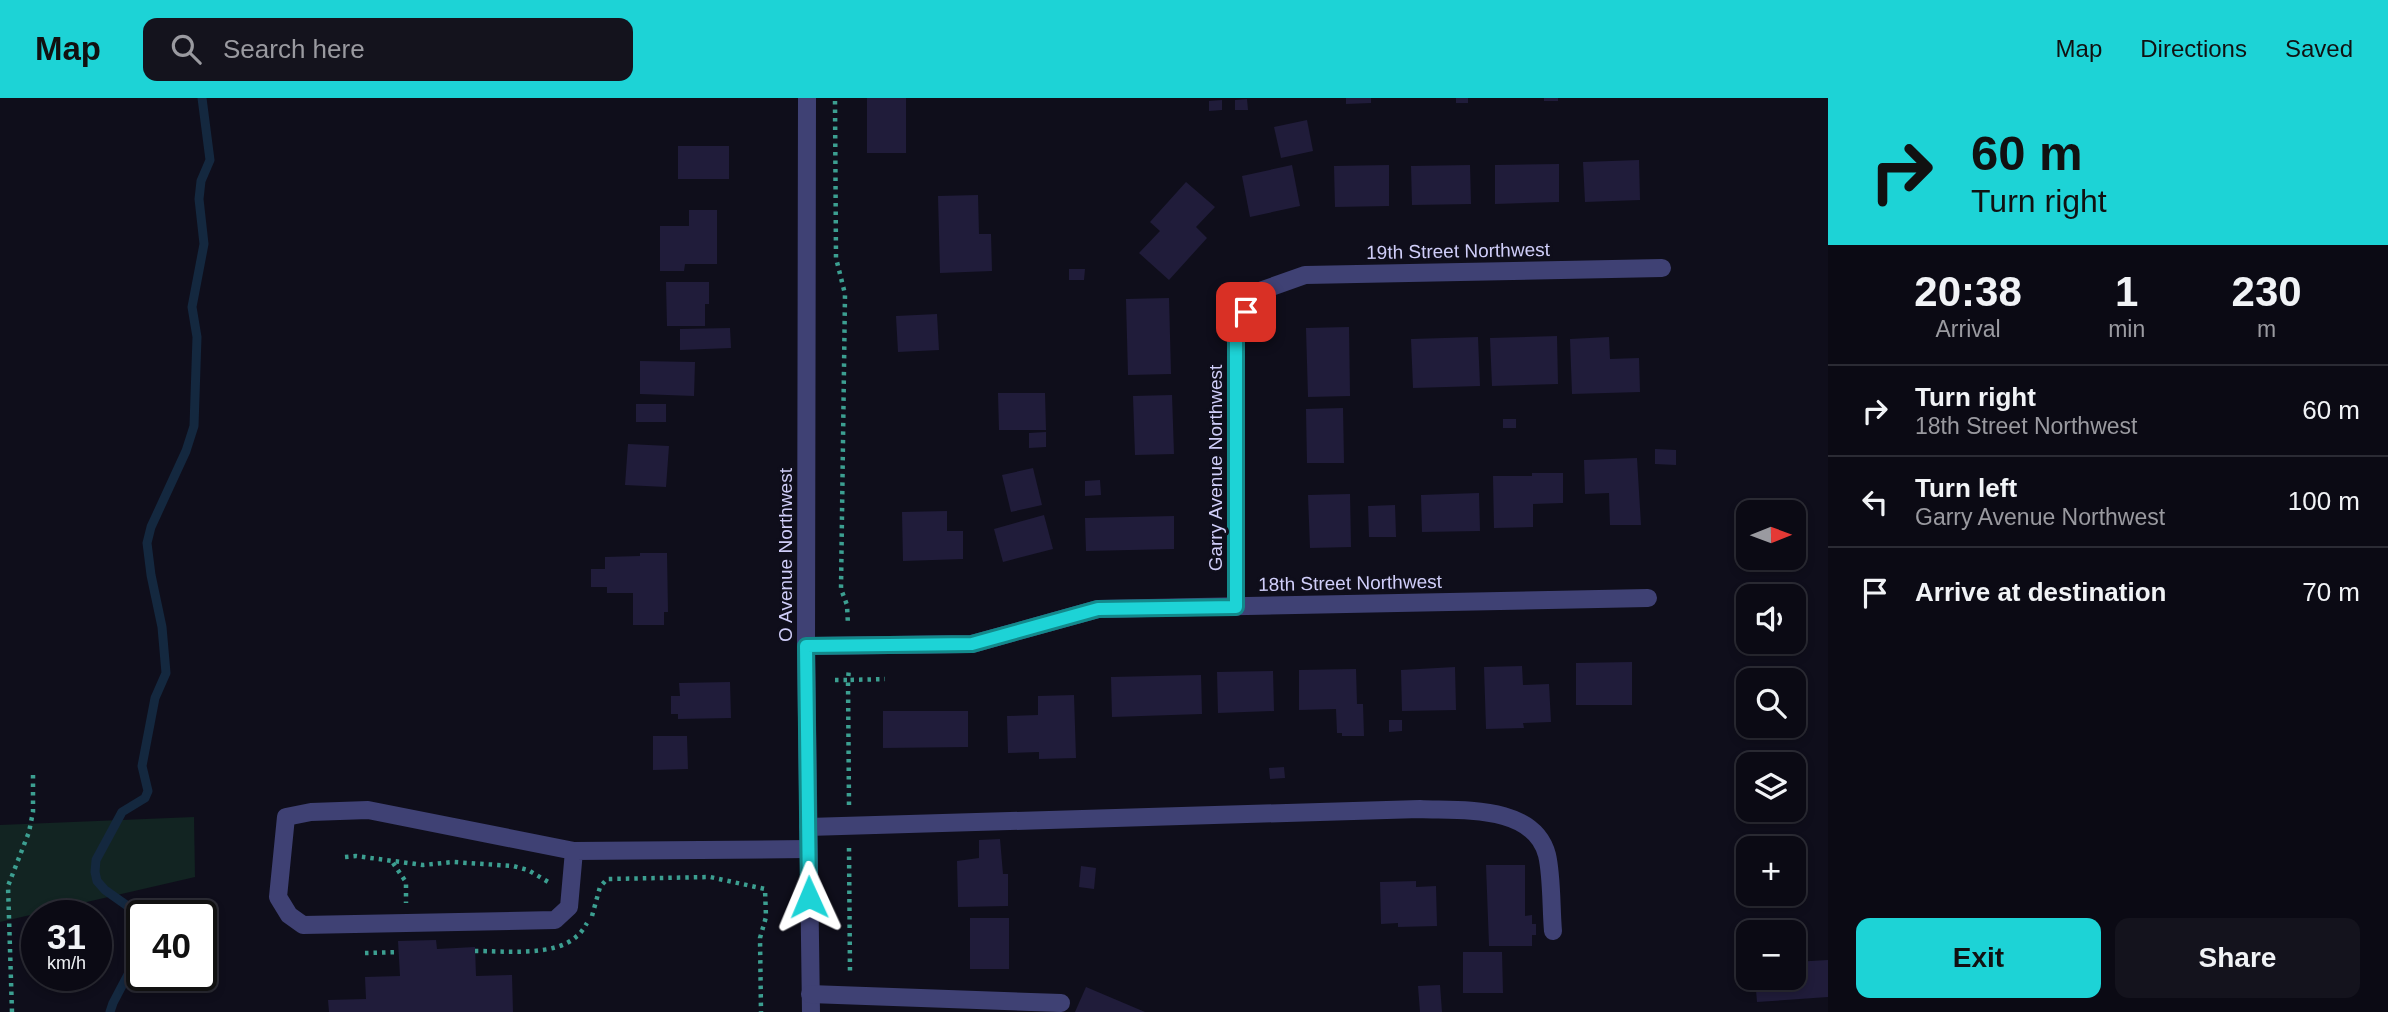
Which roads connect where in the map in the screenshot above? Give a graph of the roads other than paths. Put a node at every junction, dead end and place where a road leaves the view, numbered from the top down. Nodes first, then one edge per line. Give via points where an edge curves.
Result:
1 (807, 98) edge
2 (1662, 268) dead end
3 (1257, 292) joint
4 (1648, 598) dead end
5 (1236, 607) junction
6 (806, 646) junction
7 (808, 827) junction
8 (808, 849) junction
9 (574, 850) junction
10 (1553, 931) dead end
11 (810, 994) junction
12 (1061, 1003) dead end
13 (811, 1012) edge

1 - 6 street, O Avenue Northwest
2 - 3 street, 19th Street Northwest via 1305,275
3 - 5 street, Garry Avenue Northwest via 1236,331
4 - 5 street, 18th Street Northwest
5 - 6 street, 18th Street Northwest via 1098,609 972,644
6 - 7 street, O Avenue Northwest
7 - 8 street, O Avenue Northwest
7 - 10 street via 1420,809 1483,812 1517,818 1536,834 1547,854
8 - 9 street
8 - 11 street, O Avenue Northwest
9 - 9 street via 368,810 312,812 286,817 278,897 289,915 303,925 555,920 569,907
11 - 12 street
11 - 13 street, O Avenue Northwest

